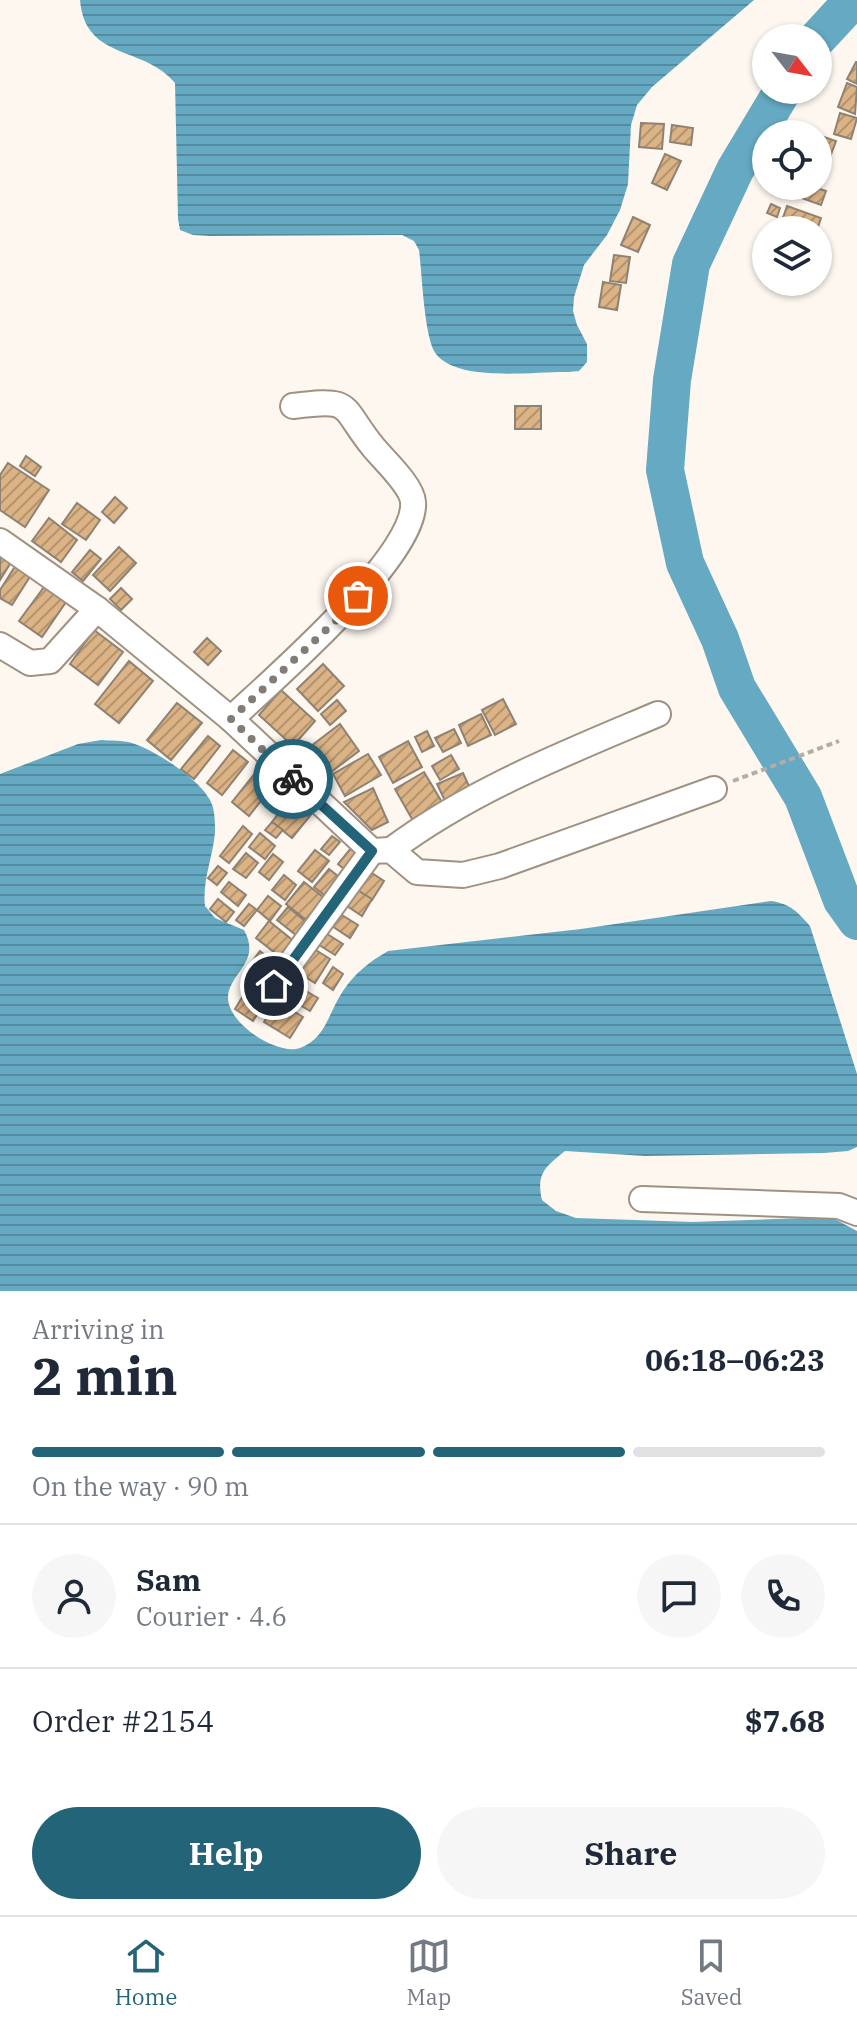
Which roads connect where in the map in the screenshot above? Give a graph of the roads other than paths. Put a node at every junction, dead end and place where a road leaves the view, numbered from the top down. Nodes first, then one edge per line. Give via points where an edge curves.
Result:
1 (293, 406) dead end
2 (0, 541) edge
3 (97, 609) junction
4 (0, 645) edge
5 (658, 714) dead end
6 (231, 719) junction
7 (714, 789) road end
8 (382, 851) junction
9 (274, 986) dead end
10 (642, 1199) dead end
11 (857, 1213) edge

1 - 6 street via 327,401 349,410 411,491 414,505 409,525 389,556 342,615
2 - 3 street
3 - 4 street via 50,661 30,663
3 - 6 street
5 - 8 street via 552,759
6 - 8 street
7 - 8 street via 463,875 417,872
8 - 9 street
10 - 11 street via 839,1206

